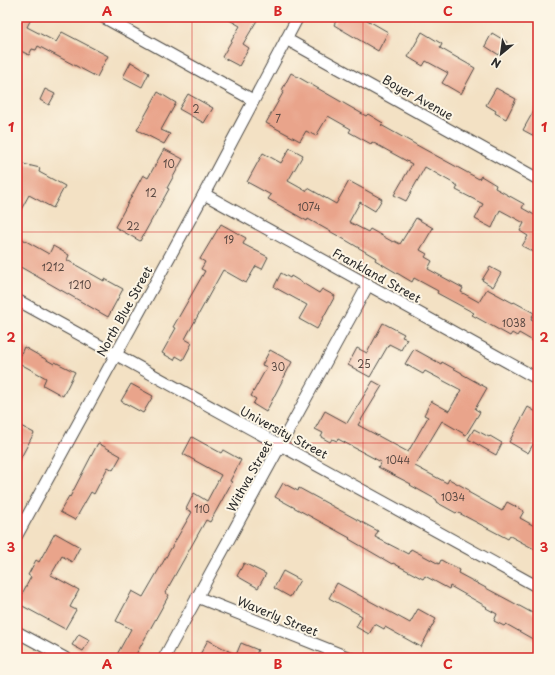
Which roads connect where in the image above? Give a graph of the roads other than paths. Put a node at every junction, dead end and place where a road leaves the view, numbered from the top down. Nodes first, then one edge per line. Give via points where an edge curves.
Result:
1 (103, 17) edge
2 (298, 17) edge
3 (286, 38) junction
4 (253, 100) junction
5 (538, 179) edge
6 (204, 194) junction
7 (368, 285) junction
8 (17, 300) edge
9 (115, 354) junction
10 (538, 379) edge
11 (281, 444) junction
12 (17, 535) edge
13 (538, 586) edge
14 (197, 598) junction
15 (17, 632) edge
16 (326, 654) edge
17 (65, 658) edge
18 (164, 658) edge
19 (350, 658) edge

1 - 4 street
2 - 3 street, North Blue Street
3 - 4 street, North Blue Street
3 - 5 street, Boyer Avenue
4 - 6 street, North Blue Street
6 - 7 street, Frankland Street
6 - 9 street, North Blue Street
7 - 10 street, Frankland Street
7 - 11 street, Withva Street
8 - 9 street, University Street
9 - 11 street, University Street
9 - 12 street, North Blue Street
11 - 13 street, University Street
11 - 14 street, Withva Street
14 - 16 street, Waverly Street
14 - 18 street, Withva Street
15 - 17 street
16 - 19 street, Waverly Street

